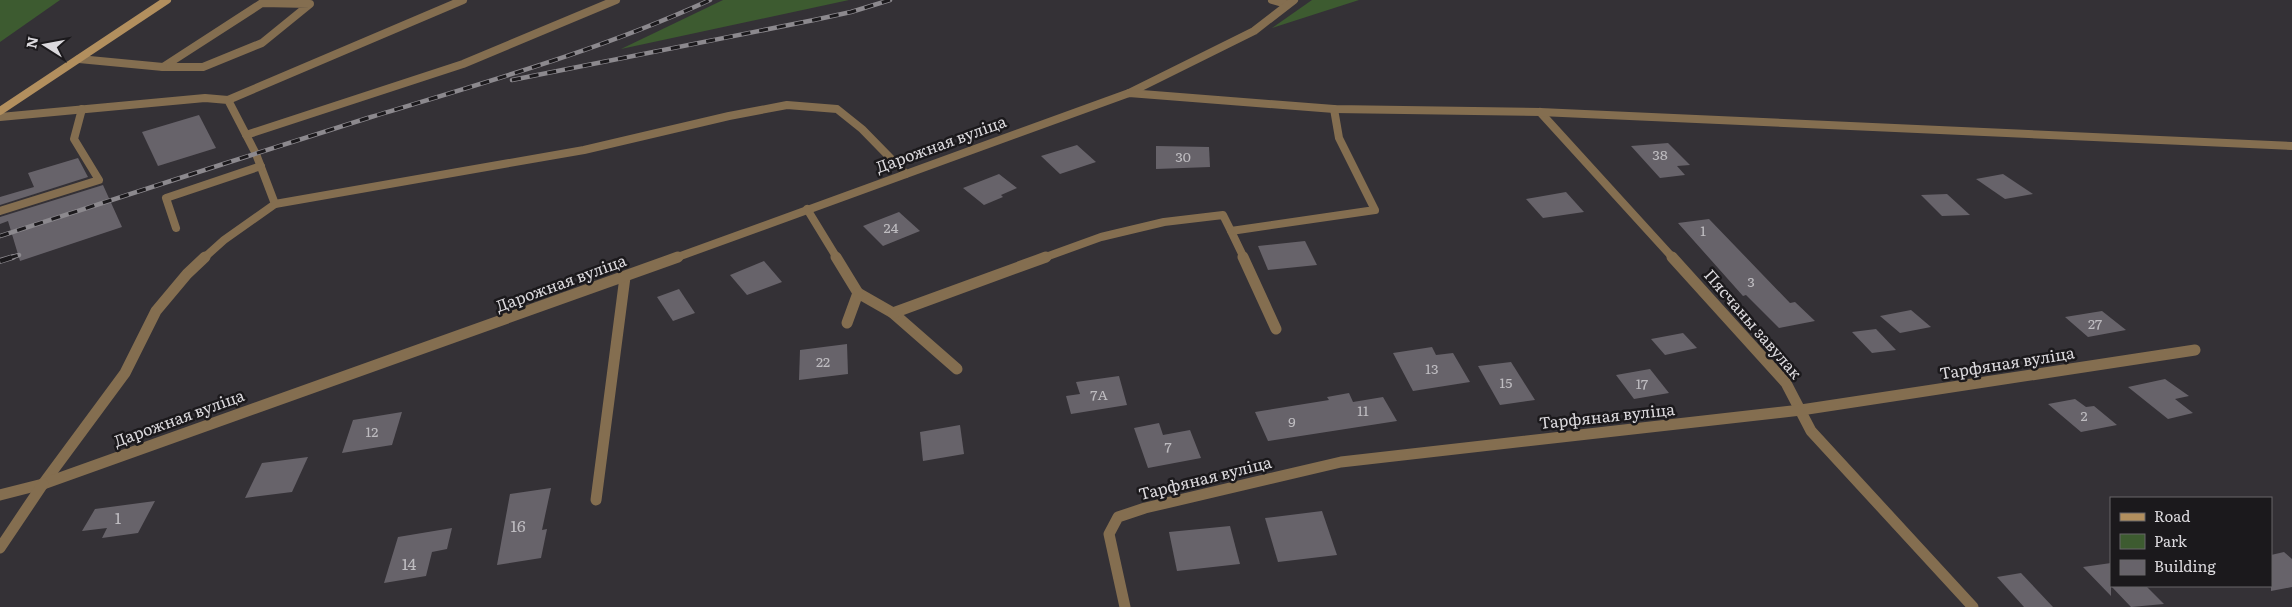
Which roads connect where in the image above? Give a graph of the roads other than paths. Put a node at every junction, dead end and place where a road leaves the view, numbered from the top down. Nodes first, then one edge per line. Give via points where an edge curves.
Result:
1 (167, 0) edge
2 (463, 0) edge
3 (616, 0) edge
4 (1272, 0) edge
5 (1290, 2) edge
6 (79, 59) junction
7 (163, 67) junction
8 (1129, 93) junction
9 (228, 100) junction
10 (1334, 109) junction
11 (82, 110) junction
12 (0, 111) edge
13 (1540, 112) junction
14 (0, 117) edge
15 (246, 135) junction
16 (2292, 146) edge
17 (261, 166) junction
18 (906, 174) junction
19 (275, 204) junction
20 (807, 209) junction
21 (0, 211) edge
22 (176, 228) dead end
23 (1231, 231) junction
24 (625, 277) junction
25 (858, 293) junction
26 (893, 313) junction
27 (847, 323) dead end
28 (1276, 329) dead end
29 (2195, 350) dead end
30 (957, 369) dead end
31 (1802, 410) junction
32 (43, 484) junction
33 (0, 495) edge
34 (596, 500) dead end
35 (0, 548) edge
36 (1125, 607) edge
37 (1973, 607) edge

1 - 6 main road
2 - 9 street
3 - 15 street via 463,64
4 - 5 street
5 - 8 street, Дарожная вуліца via 1254,31
6 - 7 street
6 - 12 main road
7 - 7 street via 203,67 262,43 310,4 262,3
8 - 10 street
8 - 18 street, Дарожная вуліца
9 - 11 street via 205,98
9 - 15 street
10 - 13 street
10 - 23 street via 1339,138 1375,210
11 - 14 street
11 - 21 street via 74,139 99,180
13 - 16 street
13 - 31 street, Пясчаны завулак via 1786,384
15 - 17 street
17 - 19 street
17 - 22 street via 166,198
18 - 19 street via 862,129 836,109 787,105 584,150
18 - 20 street, Дарожная вуліца
19 - 32 street via 224,240 187,274 156,310 125,373
20 - 24 street, Дарожная вуліца
20 - 25 street
23 - 26 street via 1223,216 1164,222 1101,237
23 - 28 street
24 - 32 street, Дарожная вуліца
24 - 34 street
25 - 26 street
25 - 27 street
26 - 30 street
29 - 31 street, Тарфяная вуліца
31 - 36 street, Тарфяная вуліца via 1341,462 1145,508 1118,518 1109,534
31 - 37 street, Пясчаны завулак via 1811,431
32 - 33 street, Дарожная вуліца
32 - 35 street

